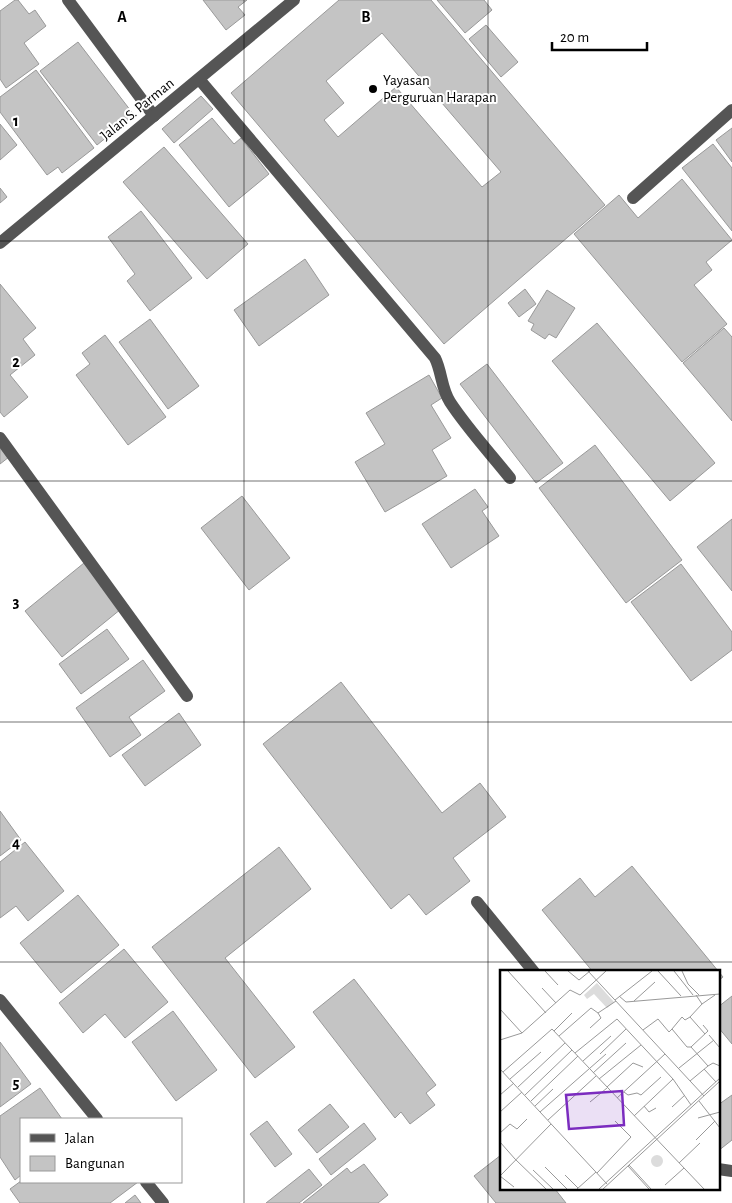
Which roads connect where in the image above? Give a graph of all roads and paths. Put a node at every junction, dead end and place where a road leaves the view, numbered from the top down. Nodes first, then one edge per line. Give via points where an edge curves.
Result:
1 (68, 0) edge
2 (294, 0) edge
3 (199, 79) junction
4 (732, 110) edge
5 (154, 116) junction
6 (633, 198) dead end
7 (0, 243) edge
8 (0, 438) edge
9 (510, 478) dead end
10 (186, 696) dead end
11 (477, 902) dead end
12 (532, 970) edge
13 (0, 1000) edge
14 (95, 1118) edge
15 (147, 1183) edge
16 (163, 1203) edge

1 - 5 street
2 - 3 street, Jalan S. Parman
3 - 5 street, Jalan S. Parman
3 - 9 street via 434,358 449,400
4 - 6 street
5 - 7 street, Jalan S. Parman
8 - 10 street
11 - 12 street
13 - 14 street
15 - 16 street

